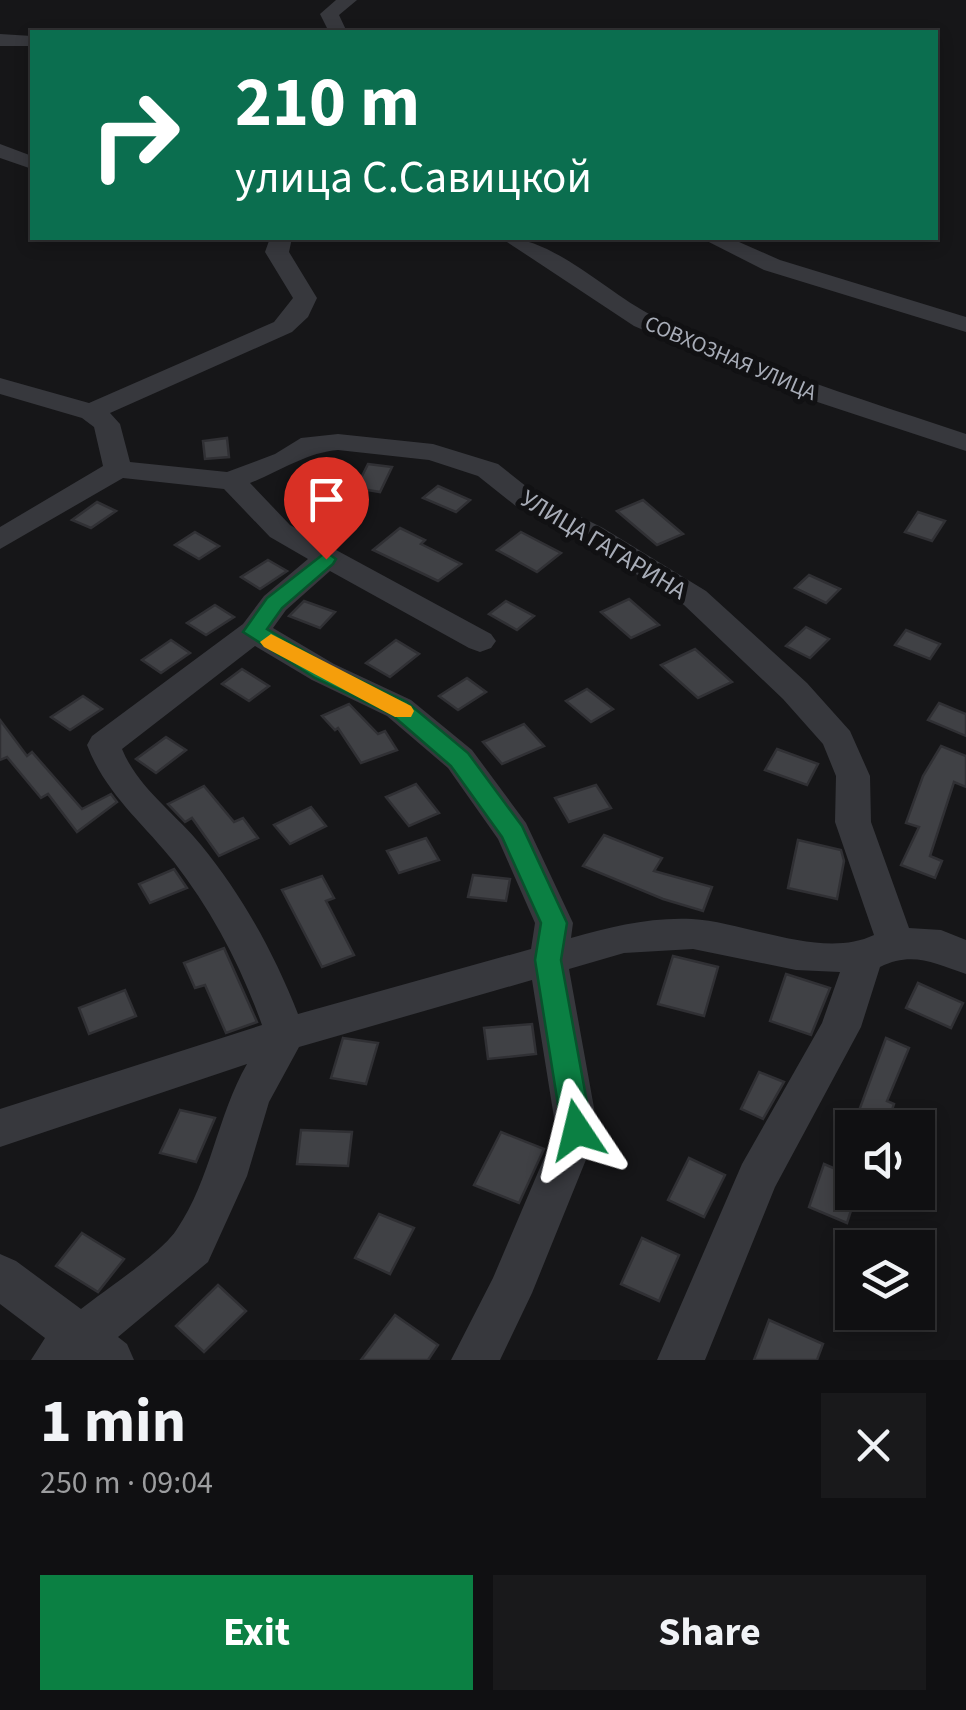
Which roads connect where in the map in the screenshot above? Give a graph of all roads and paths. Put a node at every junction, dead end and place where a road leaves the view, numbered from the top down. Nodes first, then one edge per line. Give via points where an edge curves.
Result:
1 (314, 0) edge
2 (348, 0) edge
3 (315, 30) edge
4 (337, 30) edge
5 (0, 40) edge
6 (30, 41) edge
7 (0, 150) edge
8 (30, 161) edge
9 (280, 240) edge
10 (515, 240) edge
11 (716, 240) edge
12 (966, 325) edge
13 (0, 386) edge
14 (91, 412) junction
15 (966, 443) edge
16 (118, 469) junction
17 (231, 480) junction
18 (0, 540) edge
19 (326, 559) junction
20 (254, 632) junction
21 (480, 641) dead end
22 (879, 949) junction
23 (966, 958) edge
24 (548, 960) junction
25 (285, 1034) junction
26 (0, 1128) edge
27 (0, 1276) edge
28 (82, 1353) edge
29 (475, 1360) edge
30 (682, 1360) edge

1 - 3 street via 307,15
2 - 4 street via 329,14
5 - 6 street
7 - 8 street
9 - 14 street via 276,252 305,298 283,328
10 - 15 street, СОВХОЗНАЯ УЛИЦА via 643,321 796,386
11 - 12 street via 772,265
13 - 14 street
14 - 16 street via 107,424
16 - 17 street, УЛИЦА ГАГАРИНА
16 - 18 street
17 - 19 street via 280,531
17 - 22 street, УЛИЦА ГАГАРИНА via 311,444 433,452 488,470 528,501 696,598 838,739 853,776 853,822
19 - 20 street via 274,603
19 - 21 street
20 - 24 street via 399,708 460,760 513,833 554,923
20 - 25 street via 104,744 111,768 225,905 268,984
22 - 23 street via 940,945
22 - 24 street via 796,955 693,934 624,938
22 - 30 street via 757,1178
24 - 25 street
24 - 29 street via 577,1130
25 - 26 street
25 - 28 street via 249,1100 192,1248
27 - 28 street

